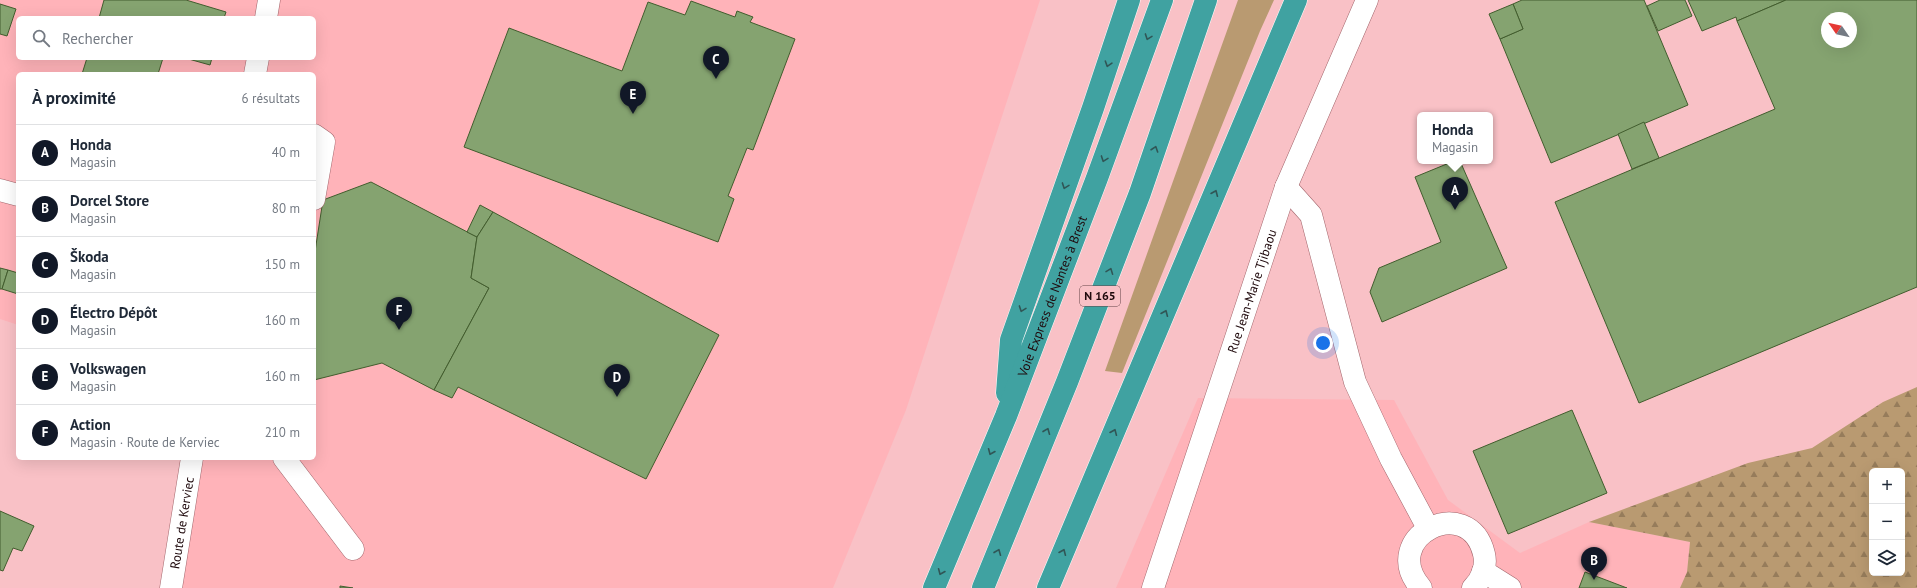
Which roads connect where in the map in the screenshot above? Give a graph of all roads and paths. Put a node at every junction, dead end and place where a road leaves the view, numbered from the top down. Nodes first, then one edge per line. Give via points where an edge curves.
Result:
1 (269, 0) edge
2 (1129, 0) edge
3 (1162, 0) edge
4 (1206, 0) edge
5 (1296, 0) edge
6 (1367, 0) edge
7 (266, 16) edge
8 (258, 60) edge
9 (255, 72) edge
10 (316, 136) edge
11 (1286, 187) junction
12 (316, 188) edge
13 (0, 190) edge
14 (16, 194) edge
15 (1006, 416) junction
16 (192, 460) edge
17 (286, 460) edge
18 (1428, 528) junction
19 (354, 549) dead end
20 (1478, 580) edge
21 (171, 588) edge
22 (934, 588) edge
23 (983, 588) edge
24 (1048, 588) edge
25 (1153, 588) edge
26 (1420, 588) edge
27 (1510, 588) edge

1 - 7 street
2 -> 15 highway via 1011,340
3 -> 15 highway, Voie Express de Nantes à Brest
23 -> 4 highway, N 165 via 1070,375 1140,193
24 -> 5 highway
6 - 11 street, Rue Jean-Marie Tjibaou
8 - 9 street
10 - 12 street via 324,142
11 - 18 street via 1310,215 1355,382
11 - 25 street, Rue Jean-Marie Tjibaou
13 - 14 street
15 -> 22 highway, Voie Express de Nantes à Brest
16 - 21 street, Route de Kerviec
17 - 19 street
18 - 20 street via 1440,524 1453,524 1465,527 1475,535 1485,559
18 - 26 street via 1412,546 1409,558 1410,570
20 - 27 street

